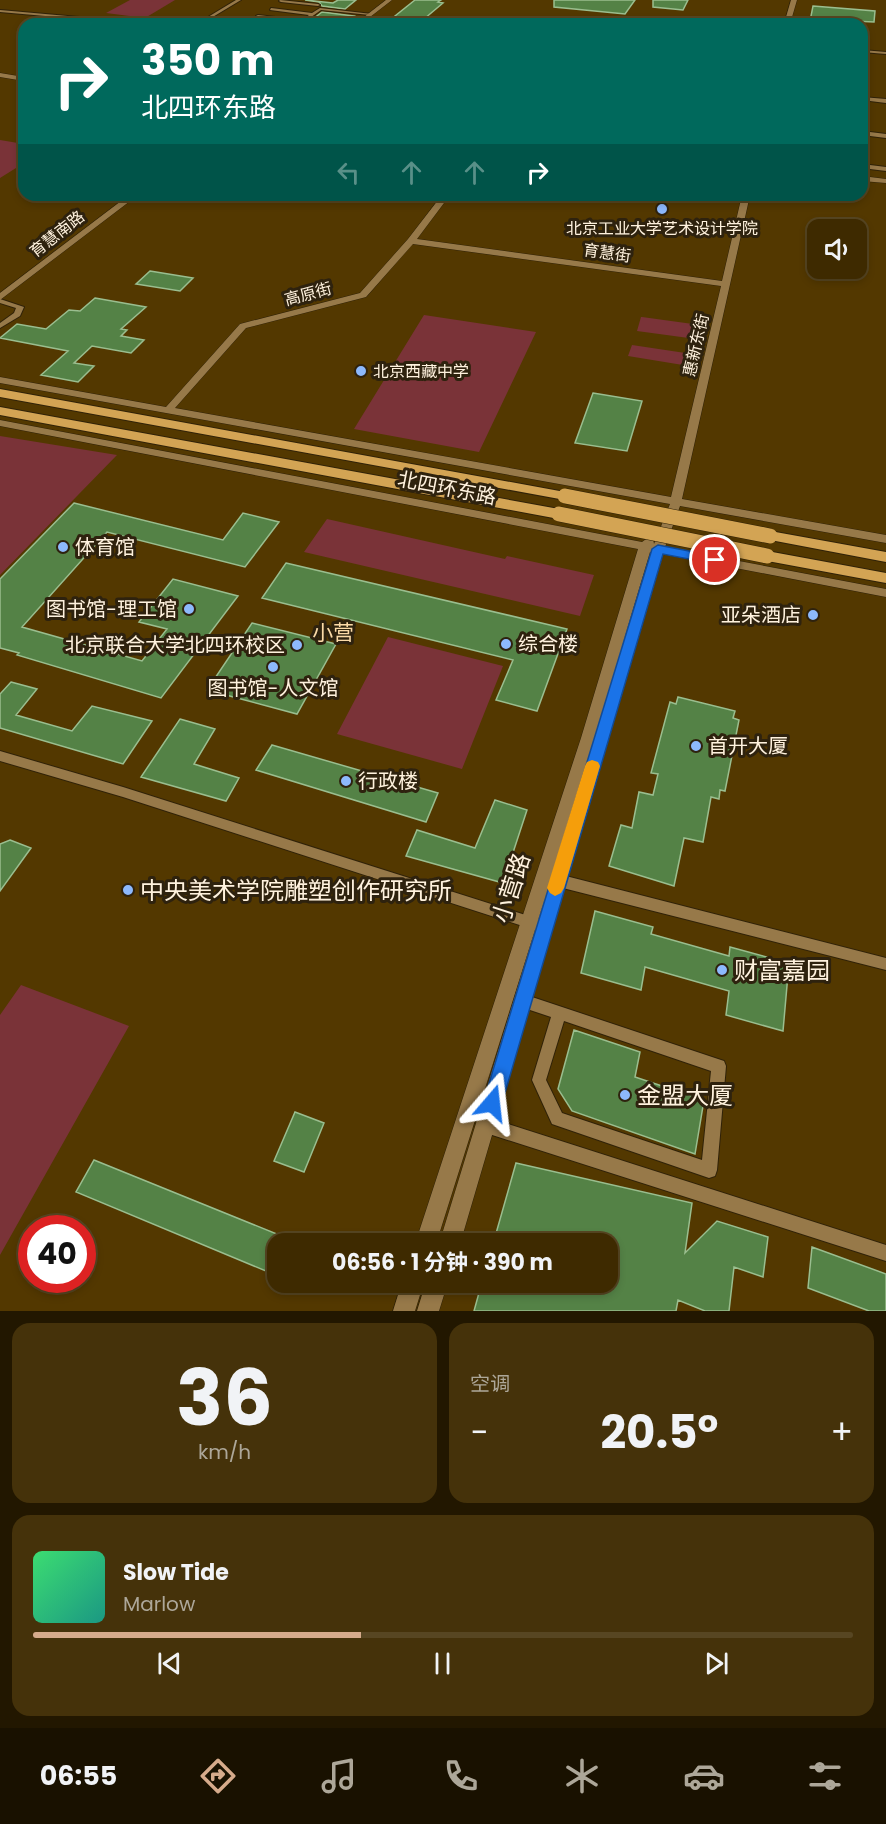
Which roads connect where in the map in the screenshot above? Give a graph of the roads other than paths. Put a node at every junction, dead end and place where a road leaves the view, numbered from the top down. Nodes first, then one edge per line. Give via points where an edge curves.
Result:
1 (239, 0) edge
2 (389, 0) edge
3 (794, 0) edge
4 (281, 1) edge
5 (353, 6) dead end
6 (319, 7) junction
7 (271, 9) dead end
8 (0, 11) edge
9 (313, 14) junction
10 (370, 14) junction
11 (258, 16) dead end
12 (210, 17) dead end
13 (79, 18) dead end
14 (276, 18) edge
15 (307, 18) edge
16 (365, 18) edge
17 (789, 18) edge
18 (868, 52) edge
19 (886, 53) edge
20 (0, 74) edge
21 (18, 76) edge
22 (868, 99) edge
23 (886, 101) edge
24 (868, 134) edge
25 (886, 136) edge
26 (868, 167) edge
27 (886, 169) edge
28 (868, 180) edge
29 (886, 182) edge
30 (126, 201) edge
31 (441, 201) edge
32 (745, 201) edge
33 (411, 241) junction
34 (727, 284) junction
35 (0, 299) edge
36 (0, 326) edge
37 (0, 382) edge
38 (0, 393) edge
39 (18, 396) junction
40 (169, 409) junction
41 (0, 411) edge
42 (0, 423) edge
43 (598, 488) junction
44 (676, 502) junction
45 (744, 514) junction
46 (581, 534) junction
47 (886, 539) edge
48 (651, 548) junction
49 (886, 557) edge
50 (734, 564) junction
51 (886, 578) edge
52 (886, 593) edge
53 (0, 756) edge
54 (558, 880) junction
55 (539, 891) junction
56 (536, 924) junction
57 (886, 964) edge
58 (523, 1001) junction
59 (559, 1013) junction
60 (486, 1125) junction
61 (430, 1233) edge
62 (452, 1233) edge
63 (886, 1253) edge
64 (410, 1293) edge
65 (434, 1293) edge
66 (404, 1311) edge
67 (428, 1311) edge

1 - 12 street
2 - 10 street
3 - 17 street
4 - 6 street
5 - 6 street via 322,3
6 - 9 street
6 - 10 street
7 - 9 street
8 - 13 street
9 - 15 street
10 - 16 street
11 - 14 street
18 - 19 street
20 - 21 main road
22 - 23 street
24 - 25 street
26 - 27 street
28 - 29 main road
30 - 35 street, 育慧南路
31 - 33 street, 高原街
32 - 34 street, 惠新东街
33 - 34 street, 育慧街
33 - 40 street, 高原街 via 363,295 243,326
34 - 44 street, 惠新东街
35 - 36 street via 20,307
37 - 39 highway
37 - 40 street, 北四环东路
38 - 39 highway, 北四环东路
39 - 49 highway, 北四环东路, bridge
40 - 43 street, 北四环东路
41 - 51 highway, 北四环东路, bridge
42 - 46 street, 北四环东路
43 - 44 street, 北四环东路
43 - 46 street
44 - 45 street, 北四环东路
44 - 48 street, 惠新东街
45 - 47 street, 北四环东路
45 - 50 street
46 - 48 street, 北四环东路
48 - 50 street, 北四环东路
48 - 54 street, 小营路
48 - 55 street, 小营路
50 - 52 street, 北四环东路
53 - 56 street
54 - 55 street
54 - 56 street, 小营路
54 - 57 street
55 - 56 street, 小营路
56 - 58 street, 小营路
56 - 61 street, 小营路
58 - 59 street
58 - 60 street, 小营路
59 - 59 street via 539,1080 557,1119 709,1170 719,1066
60 - 62 street, 小营路
60 - 63 street
64 - 66 street
65 - 67 street

